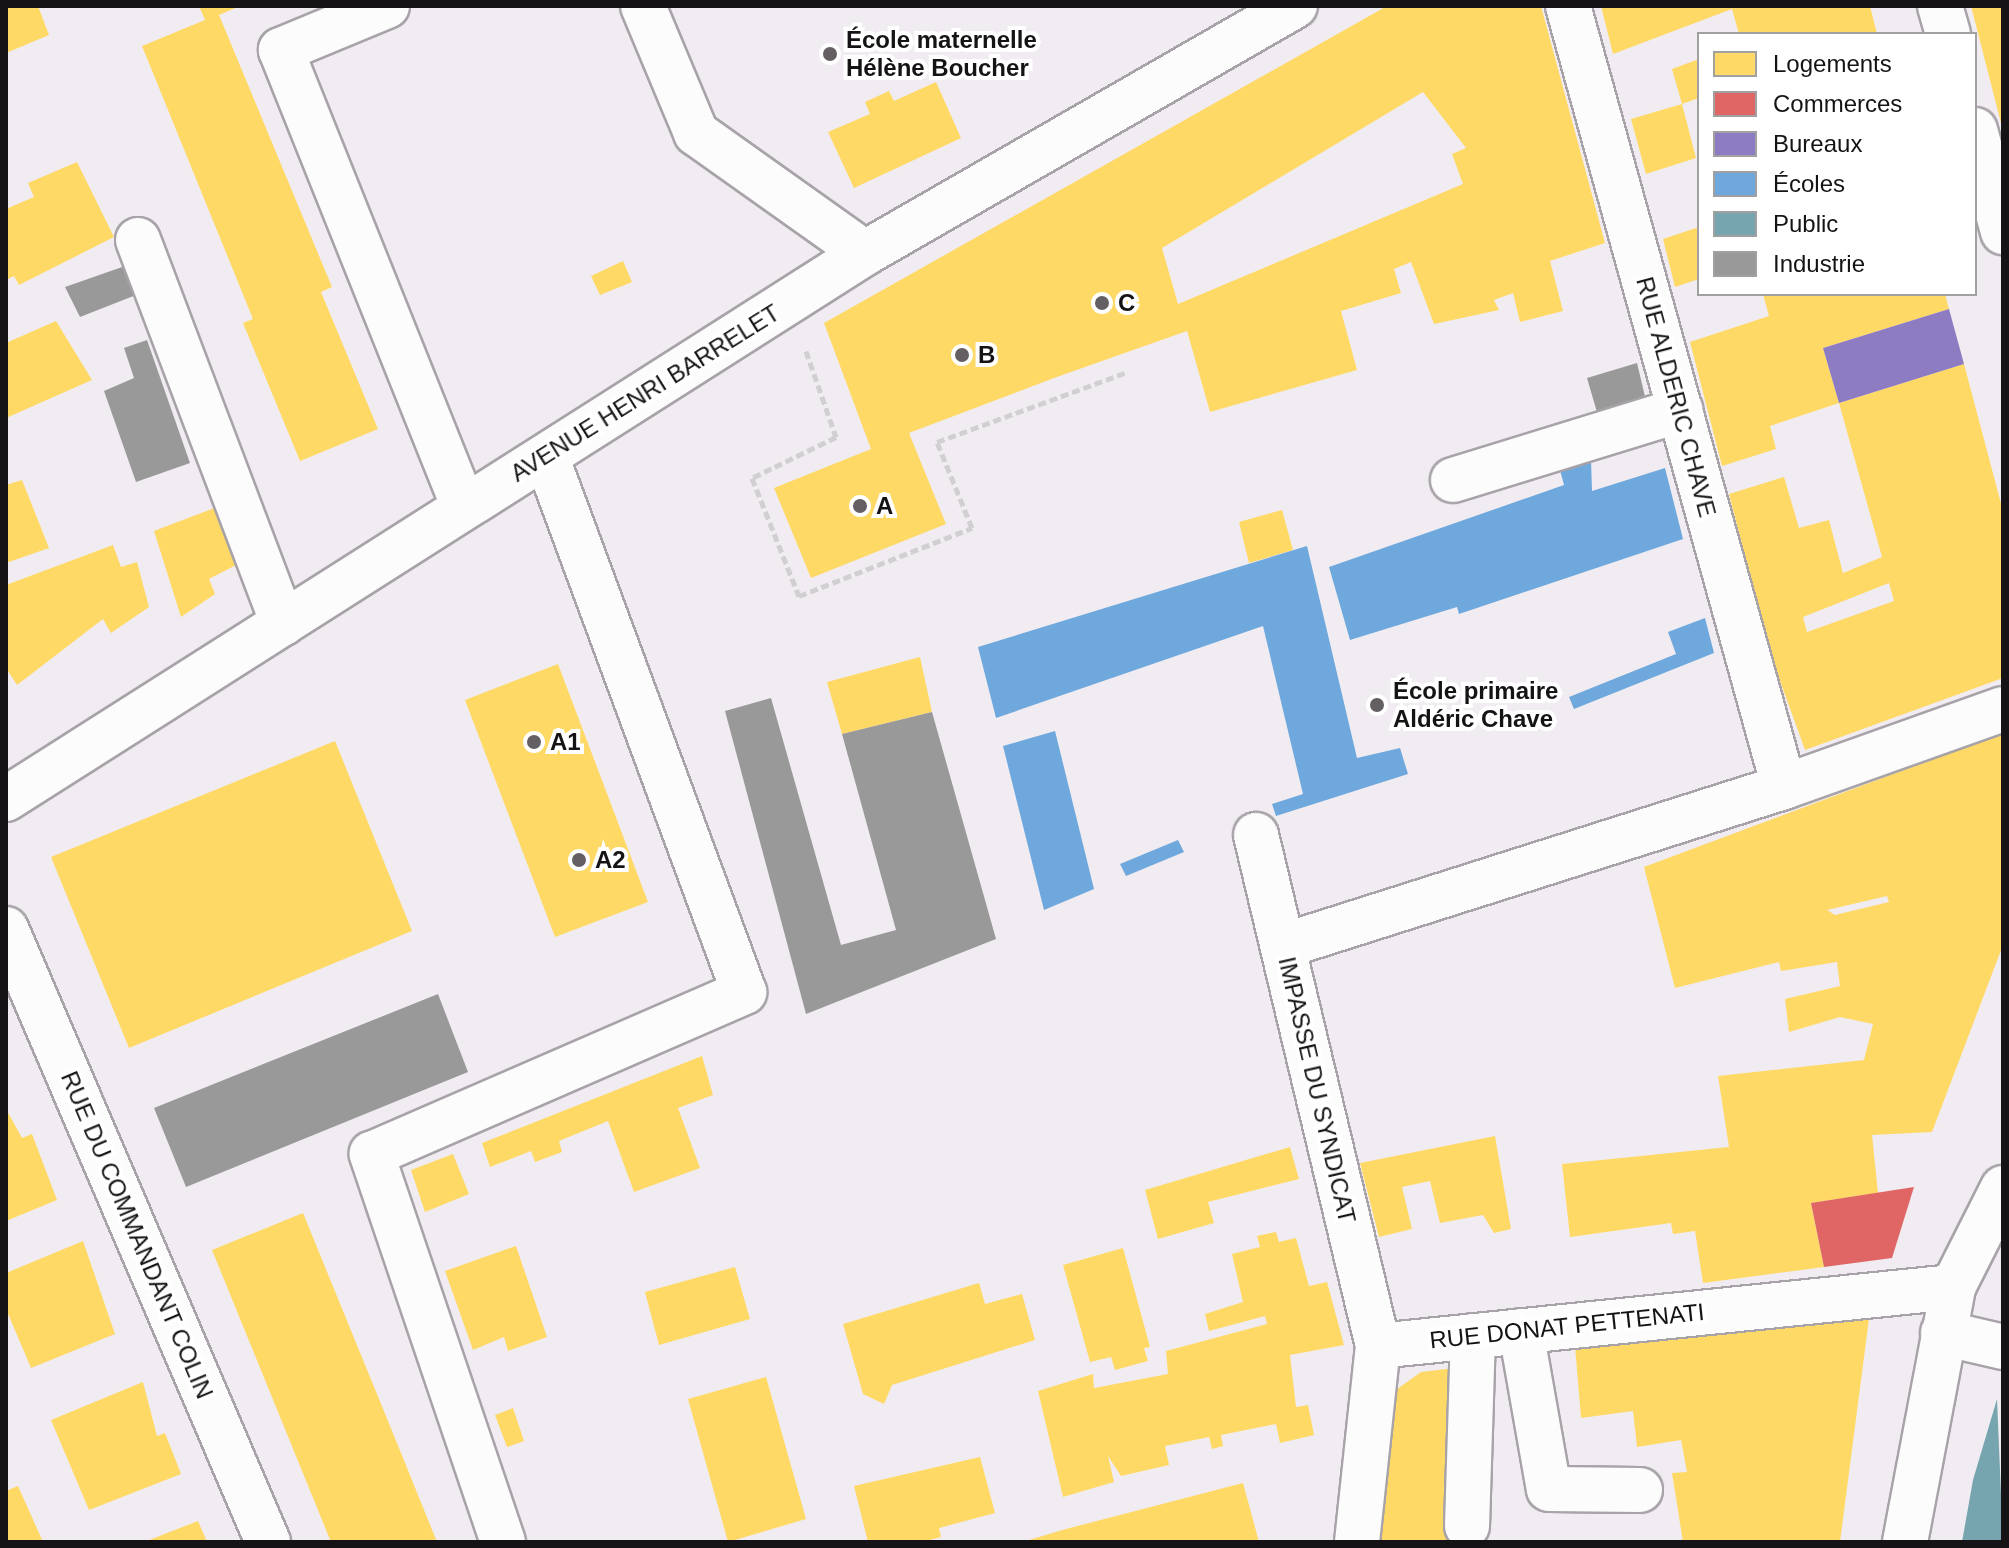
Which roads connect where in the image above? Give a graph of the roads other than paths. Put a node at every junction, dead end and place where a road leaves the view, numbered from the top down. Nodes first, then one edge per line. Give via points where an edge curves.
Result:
1 (387, 6) edge
2 (643, 6) edge
3 (1295, 6) edge
4 (1568, 6) edge
5 (1940, 6) edge
6 (1947, 32) edge
7 (1987, 144) edge
8 (2003, 232) edge
9 (138, 240) dead end
10 (865, 253) junction
11 (1680, 410) junction
12 (546, 456) junction
13 (1453, 480) dead end
14 (464, 507) junction
15 (283, 624) junction
16 (2003, 709) edge
17 (1784, 787) junction
18 (6, 799) edge
19 (1256, 835) dead end
20 (6, 929) edge
21 (1283, 946) junction
22 (2003, 1188) edge
23 (1953, 1287) junction
24 (1521, 1331) junction
25 (1943, 1333) junction
26 (1473, 1336) junction
27 (1378, 1346) junction
28 (2003, 1347) edge
29 (1640, 1490) dead end
30 (1467, 1526) dead end
31 (268, 1542) edge
32 (503, 1542) edge
33 (1357, 1542) edge
34 (1905, 1542) edge

1 - 14 street via 281,50
2 - 10 street via 696,133
3 - 10 street, AVENUE HENRI BARRELET
4 - 11 street, RUE ALDERIC CHAVE
5 - 6 street
7 - 8 street
9 - 15 street
10 - 12 street, AVENUE HENRI BARRELET
11 - 13 street
11 - 17 street, RUE ALDERIC CHAVE
12 - 14 street, AVENUE HENRI BARRELET
12 - 32 street via 744,992 372,1154
14 - 15 street, AVENUE HENRI BARRELET
15 - 18 street, AVENUE HENRI BARRELET
16 - 17 street
17 - 21 street
19 - 21 street, IMPASSE DU SYNDICAT
20 - 31 street, RUE DU COMMANDANT COLIN
21 - 27 street, IMPASSE DU SYNDICAT
22 - 23 street
23 - 24 street, RUE DONAT PETTENATI
23 - 25 street
24 - 26 street, RUE DONAT PETTENATI
24 - 29 street via 1549,1489
25 - 28 street
25 - 34 street
26 - 27 street, RUE DONAT PETTENATI
26 - 30 street
27 - 33 street

